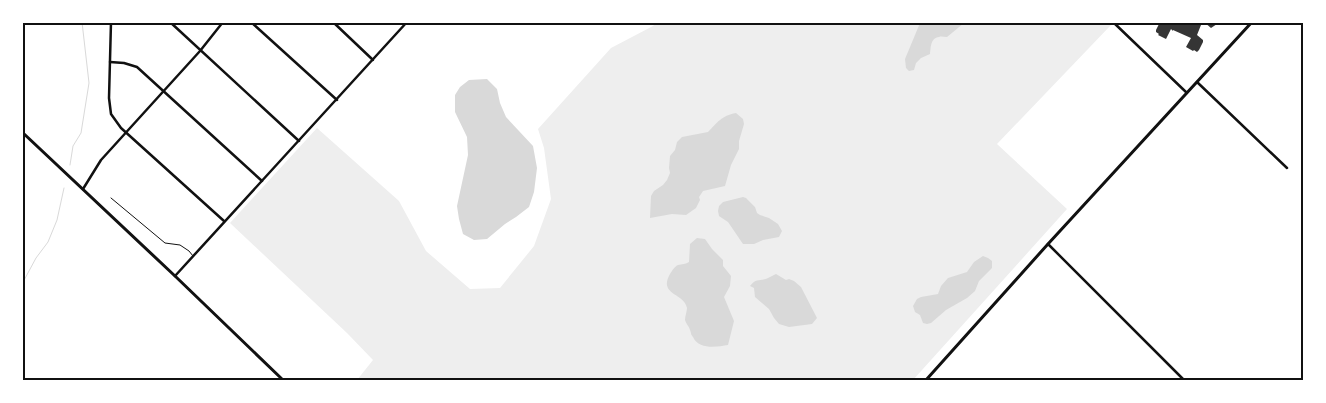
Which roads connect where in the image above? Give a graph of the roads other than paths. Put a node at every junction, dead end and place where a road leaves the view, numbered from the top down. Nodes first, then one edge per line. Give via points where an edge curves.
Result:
1 (111, 22) edge
2 (170, 22) edge
3 (223, 22) edge
4 (251, 22) edge
5 (333, 22) edge
6 (407, 22) edge
7 (1113, 22) edge
8 (1252, 22) edge
9 (200, 51) junction
10 (373, 60) junction
11 (110, 62) junction
12 (1197, 82) junction
13 (163, 91) junction
14 (1186, 93) junction
15 (336, 100) junction
16 (22, 132) edge
17 (126, 132) junction
18 (299, 141) junction
19 (1287, 168) dead end
20 (262, 181) junction
21 (83, 189) junction
22 (111, 198) dead end
23 (225, 222) junction
24 (1048, 244) junction
25 (193, 256) junction
26 (175, 276) junction
27 (282, 380) edge
28 (926, 380) edge
29 (1184, 380) edge

1 - 11 street
2 - 9 street
3 - 9 street
4 - 15 street
5 - 10 street
6 - 10 street
7 - 14 street
8 - 12 main road
9 - 13 street
9 - 18 street
10 - 15 street
11 - 13 street via 137,67
11 - 17 street via 108,98 111,114
12 - 14 main road
12 - 19 street
13 - 17 street
13 - 20 street
14 - 24 main road
15 - 18 street
16 - 21 main road
17 - 21 street via 101,160
17 - 23 street
18 - 20 street
20 - 23 street
21 - 26 main road
22 - 25 lane via 165,243 180,245
23 - 25 street
24 - 28 main road
24 - 29 street
25 - 26 street
26 - 27 main road

